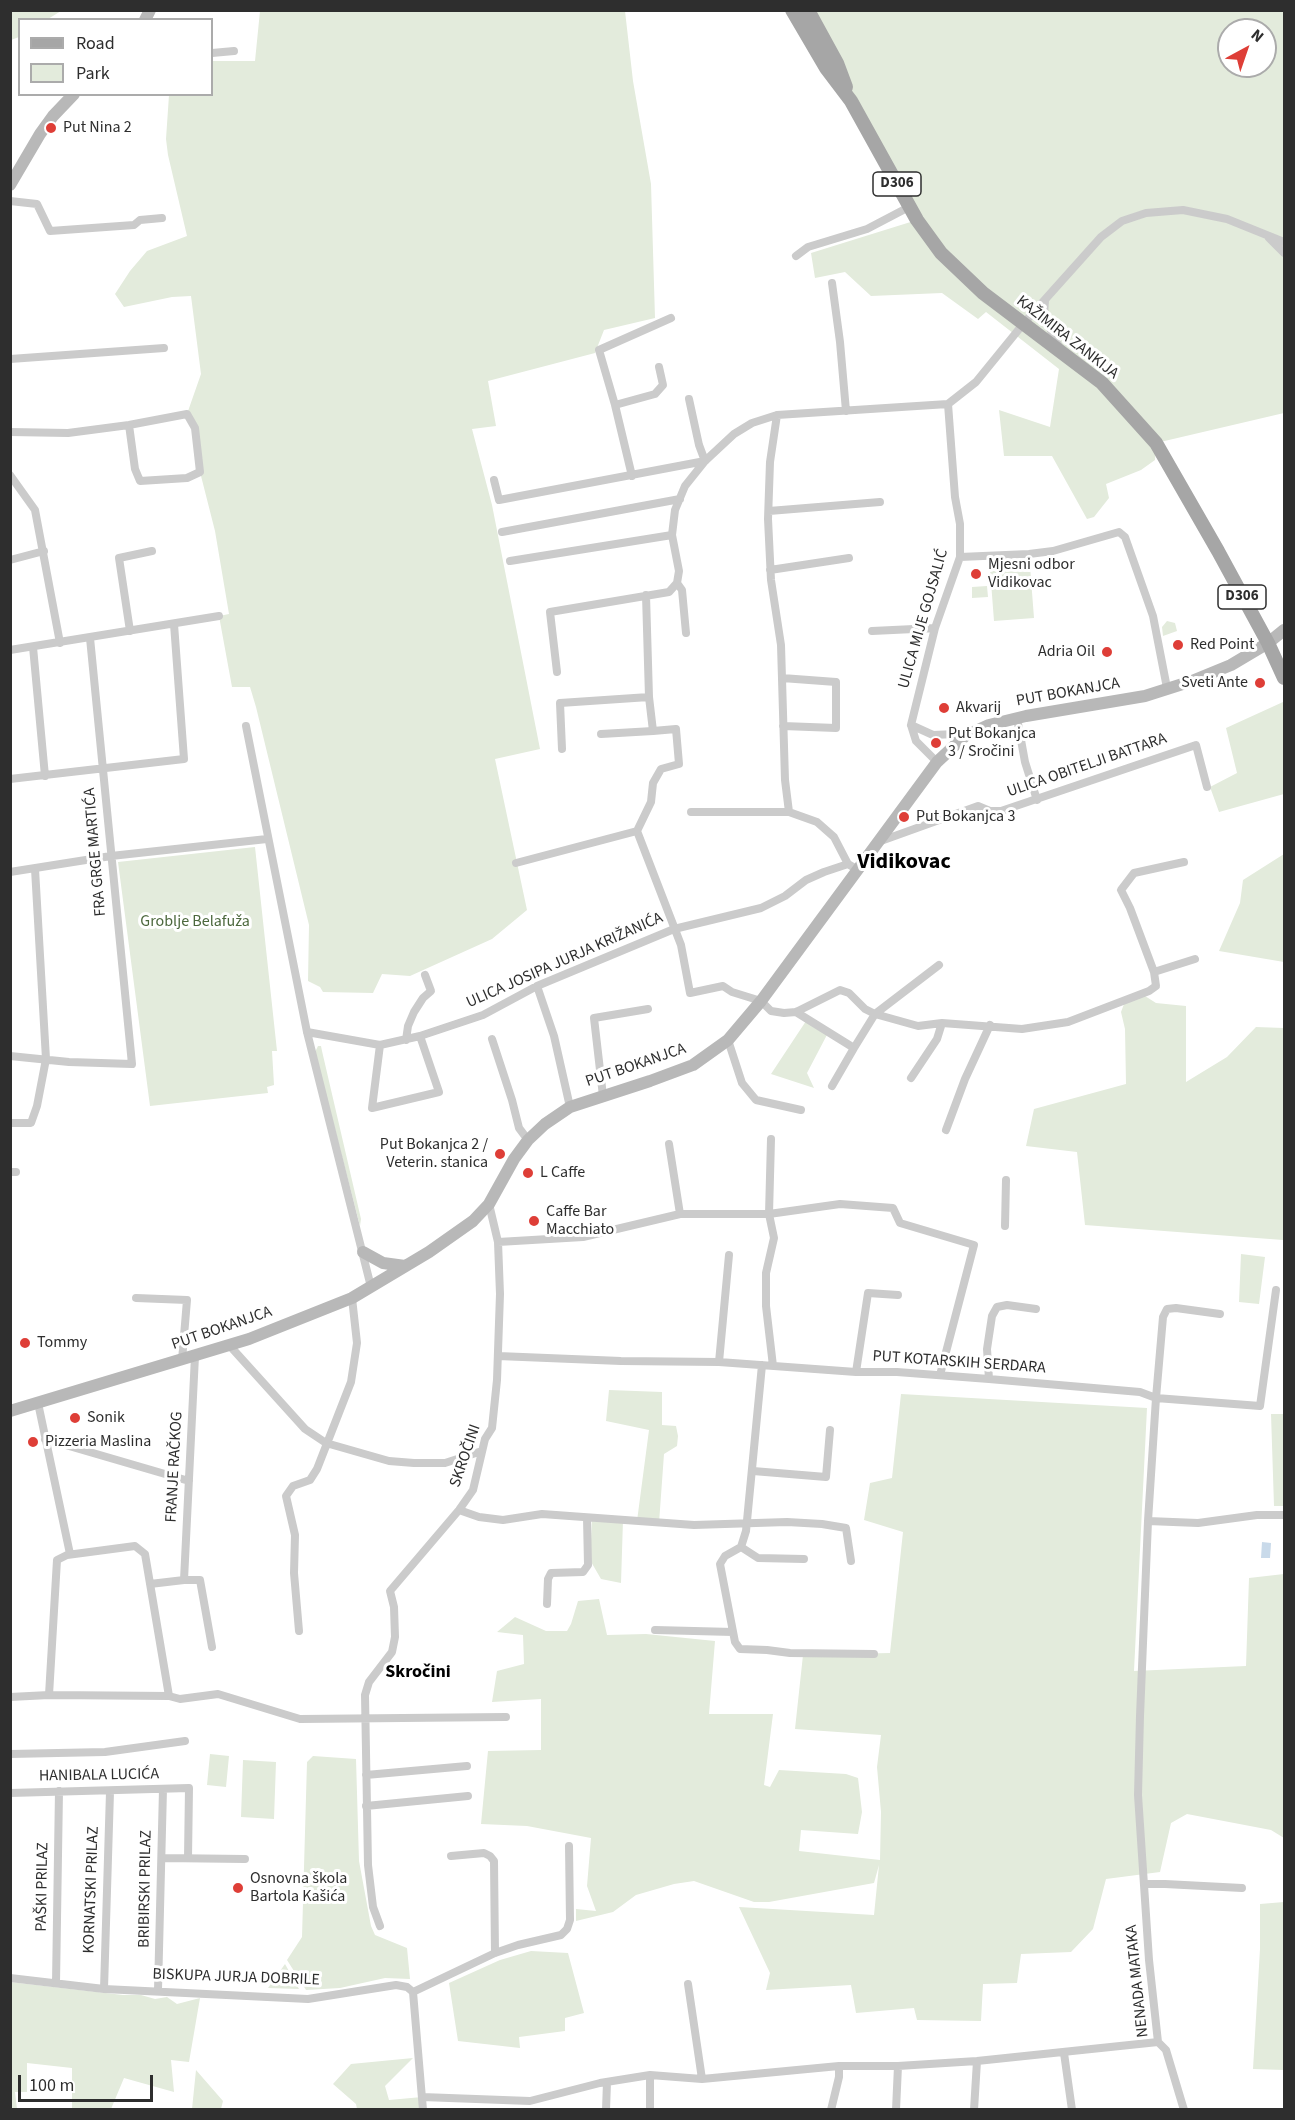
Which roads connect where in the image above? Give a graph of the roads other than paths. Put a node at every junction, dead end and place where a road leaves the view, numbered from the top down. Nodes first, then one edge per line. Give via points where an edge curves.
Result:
1 (792, 10) edge
2 (808, 10) edge
3 (234, 51) dead end
4 (213, 53) edge
5 (72, 96) edge
6 (851, 100) junction
7 (10, 185) edge
8 (10, 201) edge
9 (909, 207) junction
10 (162, 218) dead end
11 (1284, 233) edge
12 (1267, 235) junction
13 (1284, 242) edge
14 (1284, 253) edge
15 (796, 256) dead end
16 (832, 283) dead end
17 (1045, 300) junction
18 (671, 318) dead end
19 (1024, 323) junction
20 (164, 348) dead end
21 (1060, 350) junction
22 (10, 359) edge
23 (659, 367) dead end
24 (689, 399) dead end
25 (948, 404) junction
26 (615, 405) junction
27 (846, 411) junction
28 (777, 415) junction
29 (129, 425) junction
30 (10, 432) edge
31 (705, 461) junction
32 (10, 475) edge
33 (632, 476) junction
34 (494, 480) dead end
35 (680, 499) junction
36 (880, 502) dead end
37 (769, 511) junction
38 (502, 532) dead end
39 (672, 535) junction
40 (44, 551) junction
41 (152, 551) dead end
42 (960, 556) junction
43 (849, 558) dead end
44 (10, 560) edge
45 (510, 561) dead end
46 (770, 570) junction
47 (677, 583) junction
48 (646, 595) junction
49 (219, 616) dead end
50 (174, 624) junction
51 (935, 628) junction
52 (1284, 630) edge
53 (130, 631) junction
54 (872, 631) dead end
55 (686, 633) dead end
56 (90, 638) junction
57 (1268, 643) junction
58 (60, 644) junction
59 (33, 647) junction
60 (10, 650) edge
61 (557, 672) dead end
62 (782, 678) junction
63 (1284, 678) edge
64 (1167, 688) junction
65 (649, 697) junction
66 (1017, 718) junction
67 (911, 725) junction
68 (246, 726) dead end
69 (783, 726) junction
70 (653, 731) junction
71 (601, 734) dead end
72 (965, 736) junction
73 (562, 749) dead end
74 (937, 762) junction
75 (104, 768) junction
76 (45, 776) junction
77 (10, 779) edge
78 (1207, 787) dead end
79 (1037, 800) junction
80 (690, 812) dead end
81 (789, 812) junction
82 (637, 831) junction
83 (267, 839) junction
84 (878, 842) junction
85 (111, 856) junction
86 (1184, 861) dead end
87 (516, 863) dead end
88 (853, 867) junction
89 (35, 869) junction
90 (10, 872) edge
91 (674, 929) junction
92 (1196, 959) dead end
93 (939, 965) dead end
94 (1154, 972) junction
95 (425, 975) dead end
96 (537, 986) junction
97 (761, 1001) junction
98 (648, 1009) dead end
99 (796, 1012) junction
100 (875, 1014) junction
101 (942, 1023) junction
102 (990, 1025) junction
103 (307, 1032) junction
104 (420, 1036) junction
105 (492, 1039) dead end
106 (406, 1040) junction
107 (728, 1040) junction
108 (380, 1045) junction
109 (854, 1048) junction
110 (10, 1056) edge
111 (46, 1059) junction
112 (911, 1078) dead end
113 (832, 1086) dead end
114 (603, 1096) junction
115 (570, 1107) junction
116 (801, 1110) dead end
117 (10, 1124) edge
118 (946, 1130) dead end
119 (771, 1139) dead end
120 (528, 1140) junction
121 (669, 1144) dead end
122 (1006, 1180) dead end
123 (489, 1204) junction
124 (680, 1214) junction
125 (769, 1214) junction
126 (1005, 1226) dead end
127 (498, 1242) junction
128 (363, 1252) junction
129 (729, 1255) dead end
130 (405, 1266) junction
131 (371, 1287) junction
132 (1276, 1290) dead end
133 (898, 1295) dead end
134 (136, 1298) dead end
135 (352, 1298) junction
136 (1036, 1309) dead end
137 (1220, 1314) dead end
138 (230, 1346) junction
139 (498, 1356) junction
140 (189, 1358) junction
141 (719, 1362) junction
142 (762, 1365) junction
143 (773, 1366) junction
144 (856, 1372) junction
145 (940, 1375) junction
146 (990, 1378) junction
147 (1156, 1398) junction
148 (38, 1403) junction
149 (10, 1411) edge
150 (830, 1430) dead end
151 (45, 1439) junction
152 (326, 1443) junction
153 (482, 1451) junction
154 (753, 1471) junction
155 (189, 1481) junction
156 (459, 1510) junction
157 (1284, 1515) edge
158 (587, 1518) junction
159 (1148, 1521) junction
160 (746, 1523) junction
161 (741, 1547) junction
162 (70, 1554) junction
163 (804, 1559) dead end
164 (851, 1561) dead end
165 (184, 1580) junction
166 (150, 1584) junction
167 (547, 1604) dead end
168 (655, 1629) dead end
169 (299, 1631) dead end
170 (733, 1632) junction
171 (212, 1647) dead end
172 (874, 1654) dead end
173 (49, 1695) junction
174 (169, 1696) junction
175 (10, 1697) edge
176 (506, 1717) dead end
177 (366, 1719) junction
178 (185, 1741) dead end
179 (10, 1754) edge
180 (466, 1766) dead end
181 (366, 1775) junction
182 (163, 1789) junction
183 (59, 1791) junction
184 (110, 1791) junction
185 (10, 1793) edge
186 (468, 1796) dead end
187 (366, 1806) junction
188 (569, 1846) dead end
189 (451, 1856) dead end
190 (163, 1858) junction
191 (188, 1858) junction
192 (244, 1858) dead end
193 (1145, 1883) junction
194 (1242, 1888) dead end
195 (380, 1926) dead end
196 (495, 1953) junction
197 (10, 1978) edge
198 (56, 1983) junction
199 (688, 1984) dead end
200 (104, 1989) junction
201 (158, 1990) junction
202 (412, 1992) junction
203 (1158, 2042) junction
204 (1064, 2053) junction
205 (977, 2061) junction
206 (838, 2066) junction
207 (897, 2066) junction
208 (650, 2075) junction
209 (702, 2079) junction
210 (607, 2082) junction
211 (422, 2097) junction
212 (423, 2109) edge
213 (606, 2109) edge
214 (650, 2109) edge
215 (831, 2109) edge
216 (896, 2109) edge
217 (974, 2109) edge
218 (1072, 2109) edge
219 (1184, 2109) edge

1 - 6 main road, KAŽIMIRA ZANKIJA / D306 via 826,68
2 - 6 main road, KAŽIMIRA ZANKIJA / D306 via 837,63
3 - 4 street
5 - 7 main road via 40,134
6 - 9 main road, KAŽIMIRA ZANKIJA / D306
8 - 10 street via 37,204 50,231 134,225 140,220
9 - 15 street via 867,229 808,247
9 - 19 main road, KAŽIMIRA ZANKIJA / D306 via 949,262
11 - 12 street
12 - 13 street
12 - 14 street
12 - 17 street via 1227,219 1183,210 1146,213 1122,221 1101,237
16 - 27 street
17 - 19 street
17 - 21 street via 1044,316
18 - 26 street via 599,350
19 - 21 main road, KAŽIMIRA ZANKIJA / D306
19 - 25 street via 976,382
20 - 22 street
21 - 57 main road, KAŽIMIRA ZANKIJA / D306 via 1102,383 1156,443
23 - 26 street via 663,385 655,394
24 - 31 street
25 - 27 street
25 - 42 street, ULICA MIJE GOJSALIĆ
26 - 33 street
27 - 28 street
28 - 31 street via 734,434
28 - 37 street via 770,462
29 - 29 street via 187,414 195,428 200,472 187,478 140,481
29 - 30 street via 68,433
31 - 33 street
31 - 35 street
32 - 40 street via 35,510
33 - 34 street via 499,500
35 - 38 street
35 - 39 street
36 - 37 street
37 - 46 street
39 - 45 street
39 - 47 street via 679,571
40 - 44 street
40 - 58 street
41 - 53 street via 119,558
42 - 51 street, ULICA MIJE GOJSALIĆ
42 - 64 street via 1045,552 1119,532 1125,537 1153,616
43 - 46 street
46 - 62 street
47 - 48 street via 669,592
47 - 55 street
48 - 61 street via 550,612
48 - 65 street
49 - 50 street
50 - 53 street
50 - 75 street via 184,759
51 - 54 street
51 - 67 street, ULICA MIJE GOJSALIĆ
52 - 57 main road, PUT BOKANJCA
53 - 56 street
56 - 58 street
56 - 75 street, FRA GRGE MARTIĆA
57 - 63 main road, D306
57 - 64 main road, PUT BOKANJCA via 1231,665
58 - 59 street
59 - 60 street
59 - 76 street
62 - 69 street
62 - 69 street via 836,682 836,728
64 - 66 main road, PUT BOKANJCA via 1144,696
65 - 70 street
65 - 73 street via 560,703
66 - 72 main road, PUT BOKANJCA
66 - 79 street
67 - 72 street via 933,735
67 - 74 street via 916,741
68 - 83 street
69 - 81 street
70 - 71 street
70 - 82 street via 676,729 679,764 661,769
72 - 74 main road, PUT BOKANJCA
74 - 84 main road, PUT BOKANJCA
75 - 76 street
75 - 85 street, FRA GRGE MARTIĆA
76 - 77 street
78 - 79 street, ULICA OBITELJI BATTARA via 1196,745
79 - 84 street, ULICA OBITELJI BATTARA via 1001,811 978,806
80 - 81 street
81 - 88 street via 817,822 834,837
82 - 87 street
82 - 91 street
83 - 85 street
83 - 103 street
84 - 88 main road, PUT BOKANJCA
85 - 89 street
85 - 111 street, FRA GRGE MARTIĆA via 132,1064
86 - 94 street via 1134,873 1121,890
88 - 91 street, ULICA JOSIPA JURJA KRIŽANIĆA via 806,880 761,908
88 - 97 main road, PUT BOKANJCA
89 - 90 street
89 - 111 street
91 - 96 street, ULICA JOSIPA JURJA KRIŽANIĆA
91 - 97 street via 690,993 723,986
92 - 94 street
93 - 100 street
94 - 102 street via 1156,986 1149,991 1068,1022 1022,1029
95 - 106 street via 431,991 414,1012
96 - 104 street, ULICA JOSIPA JURJA KRIŽANIĆA via 483,1015
96 - 115 street via 554,1036
97 - 99 street via 771,1011
97 - 107 main road, PUT BOKANJCA
98 - 114 street via 594,1018
99 - 100 street via 840,990
99 - 109 street
100 - 101 street via 918,1026
100 - 109 street
101 - 102 street
101 - 112 street via 937,1039
102 - 118 street
103 - 108 street, ULICA JOSIPA JURJA KRIŽANIĆA
103 - 128 street
104 - 106 street, ULICA JOSIPA JURJA KRIŽANIĆA
104 - 108 street via 439,1092 372,1108
105 - 120 street via 519,1128
106 - 108 street, ULICA JOSIPA JURJA KRIŽANIĆA
107 - 114 main road, PUT BOKANJCA via 693,1065
107 - 116 street via 742,1083 756,1100
109 - 113 street
110 - 111 street
111 - 117 street via 31,1123
114 - 115 main road, PUT BOKANJCA
115 - 120 main road, PUT BOKANJCA
119 - 125 street
120 - 123 main road, PUT BOKANJCA
121 - 124 street
122 - 126 street
123 - 127 street, SKROČINI
123 - 130 main road, PUT BOKANJCA via 473,1221
124 - 125 street
124 - 127 street via 583,1237
125 - 143 street via 774,1238 766,1273 766,1306
125 - 145 street via 840,1204 893,1208 900,1223 974,1245
127 - 139 street, SKROČINI
128 - 130 main road via 383,1263
128 - 131 street
129 - 141 street
130 - 131 main road, PUT BOKANJCA
131 - 135 main road, PUT BOKANJCA
132 - 147 street, PUT KOTARSKIH SERDARA via 1260,1406
133 - 144 street via 868,1293
134 - 140 street, FRANJE RAČKOG via 187,1300
135 - 138 main road, PUT BOKANJCA
135 - 152 street via 357,1343 351,1382
136 - 146 street via 997,1307 987,1349
137 - 147 street via 1167,1309 1162,1317
138 - 140 main road, PUT BOKANJCA
138 - 152 street via 305,1429
139 - 141 street, PUT KOTARSKIH SERDARA
139 - 153 street, SKROČINI via 495,1413
140 - 148 main road, PUT BOKANJCA
140 - 155 street, FRANJE RAČKOG
141 - 142 street, PUT KOTARSKIH SERDARA
142 - 143 street, PUT KOTARSKIH SERDARA
142 - 154 street
143 - 144 street, PUT KOTARSKIH SERDARA
144 - 145 street, PUT KOTARSKIH SERDARA
145 - 146 street, PUT KOTARSKIH SERDARA
146 - 147 street, PUT KOTARSKIH SERDARA via 1140,1392
147 - 159 street
148 - 149 main road, PUT BOKANJCA
148 - 151 street
150 - 154 street via 826,1477
151 - 155 street
151 - 162 street
152 - 153 street via 389,1461 414,1463 445,1463
152 - 169 street via 310,1479 293,1486 286,1496 295,1535
153 - 156 street, SKROČINI via 473,1490
154 - 160 street
155 - 165 street, FRANJE RAČKOG
156 - 158 street via 503,1520 542,1514
156 - 177 street, SKROČINI via 390,1591 395,1637 392,1652 369,1682
157 - 159 street via 1198,1523
158 - 160 street via 694,1525
158 - 167 street via 588,1565 584,1572 551,1573
159 - 193 street, NENADA MATAKA via 1138,1795
160 - 161 street
160 - 164 street via 846,1528
161 - 163 street via 758,1558
161 - 170 street via 725,1556 720,1564
162 - 166 street via 135,1546 145,1554
162 - 173 street via 57,1560
165 - 166 street
165 - 171 street via 200,1580
166 - 174 street
168 - 170 street
170 - 172 street via 740,1648
173 - 174 street
173 - 175 street
174 - 177 street via 180,1699 218,1694 300,1719
176 - 177 street
177 - 181 street, SKROČINI
178 - 179 street via 105,1752
180 - 181 street
181 - 187 street, SKROČINI
182 - 184 street, HANIBALA LUCIĆA
182 - 190 street, BRIBIRSKI PRILAZ
182 - 191 street, HANIBALA LUCIĆA via 189,1788
183 - 184 street, HANIBALA LUCIĆA
183 - 185 street, HANIBALA LUCIĆA
183 - 198 street, PAŠKI PRILAZ
184 - 200 street, KORNATSKI PRILAZ
186 - 187 street
187 - 195 street, SKROČINI via 368,1865 373,1907
188 - 196 street via 567,1929 551,1939
189 - 196 street via 484,1853 494,1862
190 - 191 street
190 - 201 street, BRIBIRSKI PRILAZ
191 - 192 street
193 - 194 street
193 - 203 street, NENADA MATAKA
196 - 202 street
197 - 198 street, BISKUPA JURJA DOBRILE
198 - 200 street, BISKUPA JURJA DOBRILE
199 - 209 street
200 - 201 street, BISKUPA JURJA DOBRILE
201 - 202 street, BISKUPA JURJA DOBRILE via 308,1999 396,1985
202 - 211 street
203 - 204 street
203 - 219 street, NENADA MATAKA via 1166,2050
204 - 205 street
204 - 218 street
205 - 207 street
205 - 217 street
206 - 207 street
206 - 209 street
206 - 215 street
207 - 216 street
208 - 209 street
208 - 210 street
208 - 214 street
210 - 211 street via 530,2101
210 - 213 street
211 - 212 street

